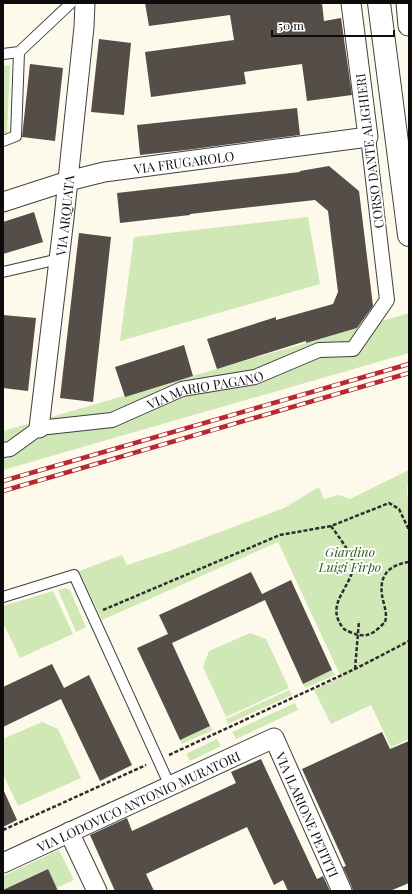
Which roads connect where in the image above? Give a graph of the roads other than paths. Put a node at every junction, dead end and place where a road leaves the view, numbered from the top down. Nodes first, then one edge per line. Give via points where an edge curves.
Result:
1 (71, 3) edge
2 (85, 3) edge
3 (351, 3) edge
4 (379, 3) edge
5 (406, 3) edge
6 (409, 29) edge
7 (19, 52) junction
8 (3, 54) edge
9 (368, 137) junction
10 (3, 140) edge
11 (68, 181) junction
12 (3, 202) edge
13 (409, 235) edge
14 (59, 259) junction
15 (3, 272) edge
16 (387, 300) joint
17 (39, 428) junction
18 (3, 450) edge
19 (3, 597) edge
20 (274, 738) joint
21 (170, 786) junction
22 (69, 832) junction
23 (3, 863) edge
24 (97, 891) edge
25 (342, 891) edge

1 - 7 lane
2 - 11 street, VIA ARQUATA
3 - 9 street, CORSO DANTE ALIGHIERI
4 - 13 street
5 - 6 street
7 - 8 lane
7 - 10 lane via 16,136
9 - 11 street, VIA FRUGAROLO via 104,172
9 - 16 street, CORSO DANTE ALIGHIERI
11 - 12 street, VIA FRUGAROLO
11 - 14 street, VIA ARQUATA
14 - 15 lane
14 - 17 street, VIA ARQUATA
16 - 17 street, VIA MARIO PAGANO via 353,349 319,350 255,377 182,389 112,420
17 - 18 street, VIA MARIO PAGANO via 10,449
19 - 21 lane via 74,575
20 - 21 street, VIA LODOVICO ANTONIO MURATORI
20 - 25 street, VIA ILARIONE PETITTI
21 - 22 street, VIA LODOVICO ANTONIO MURATORI
22 - 23 street, VIA LODOVICO ANTONIO MURATORI
22 - 24 street

